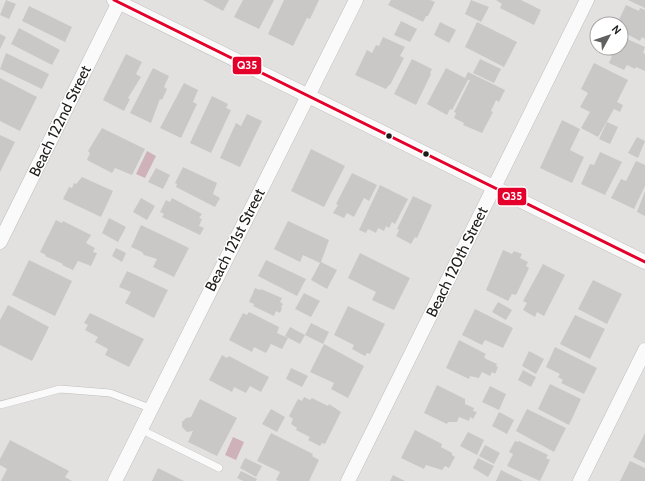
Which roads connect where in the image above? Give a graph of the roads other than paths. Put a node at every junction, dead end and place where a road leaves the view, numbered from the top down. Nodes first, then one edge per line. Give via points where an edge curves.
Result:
1 (356, 0) edge
2 (587, 0) edge
3 (118, 1) edge
4 (308, 96) junction
5 (494, 187) junction
6 (0, 242) edge
7 (645, 262) edge
8 (645, 350) edge
9 (0, 405) edge
10 (150, 408) junction
11 (140, 429) junction
12 (219, 468) dead end
13 (115, 481) edge
14 (348, 481) edge
15 (580, 481) edge

1 - 4 street, Beach 121st Street
2 - 5 street, Beach 120th Street
3 - 4 street
3 - 6 street, Beach 122nd Street
4 - 5 street
4 - 10 street, Beach 121st Street
5 - 7 street
5 - 14 street, Beach 120th Street
8 - 15 street
9 - 10 lane via 60,390 110,393
10 - 11 street, Beach 121st Street
11 - 12 lane
11 - 13 street, Beach 121st Street

